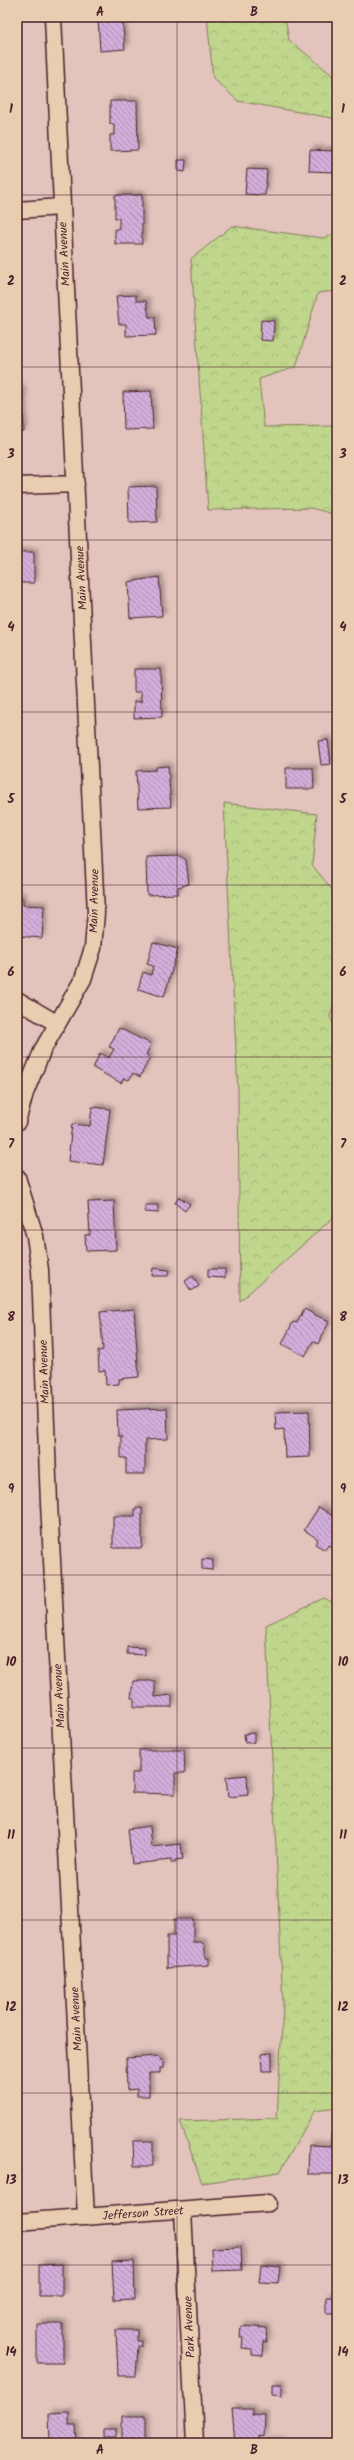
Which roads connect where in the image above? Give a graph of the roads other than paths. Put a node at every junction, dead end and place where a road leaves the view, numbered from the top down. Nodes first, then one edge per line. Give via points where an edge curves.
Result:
1 (53, 17) edge
2 (61, 208) junction
3 (17, 210) edge
4 (76, 484) junction
5 (17, 486) edge
6 (17, 1000) edge
7 (56, 1022) junction
8 (17, 1122) edge
9 (17, 1177) edge
10 (268, 2204) dead end
11 (183, 2211) junction
12 (86, 2217) junction
13 (17, 2222) edge
14 (195, 2443) edge

1 - 2 street, Main Avenue
2 - 3 street
2 - 4 street, Main Avenue
4 - 5 street
4 - 7 street, Main Avenue via 96,913 93,948 83,978
6 - 7 street
7 - 8 street, Main Avenue via 32,1073
9 - 12 street, Main Avenue via 35,1236 40,1270 49,1503
10 - 11 street, Jefferson Street
11 - 12 street, Jefferson Street
11 - 14 street, Park Avenue
12 - 13 street, Jefferson Street

